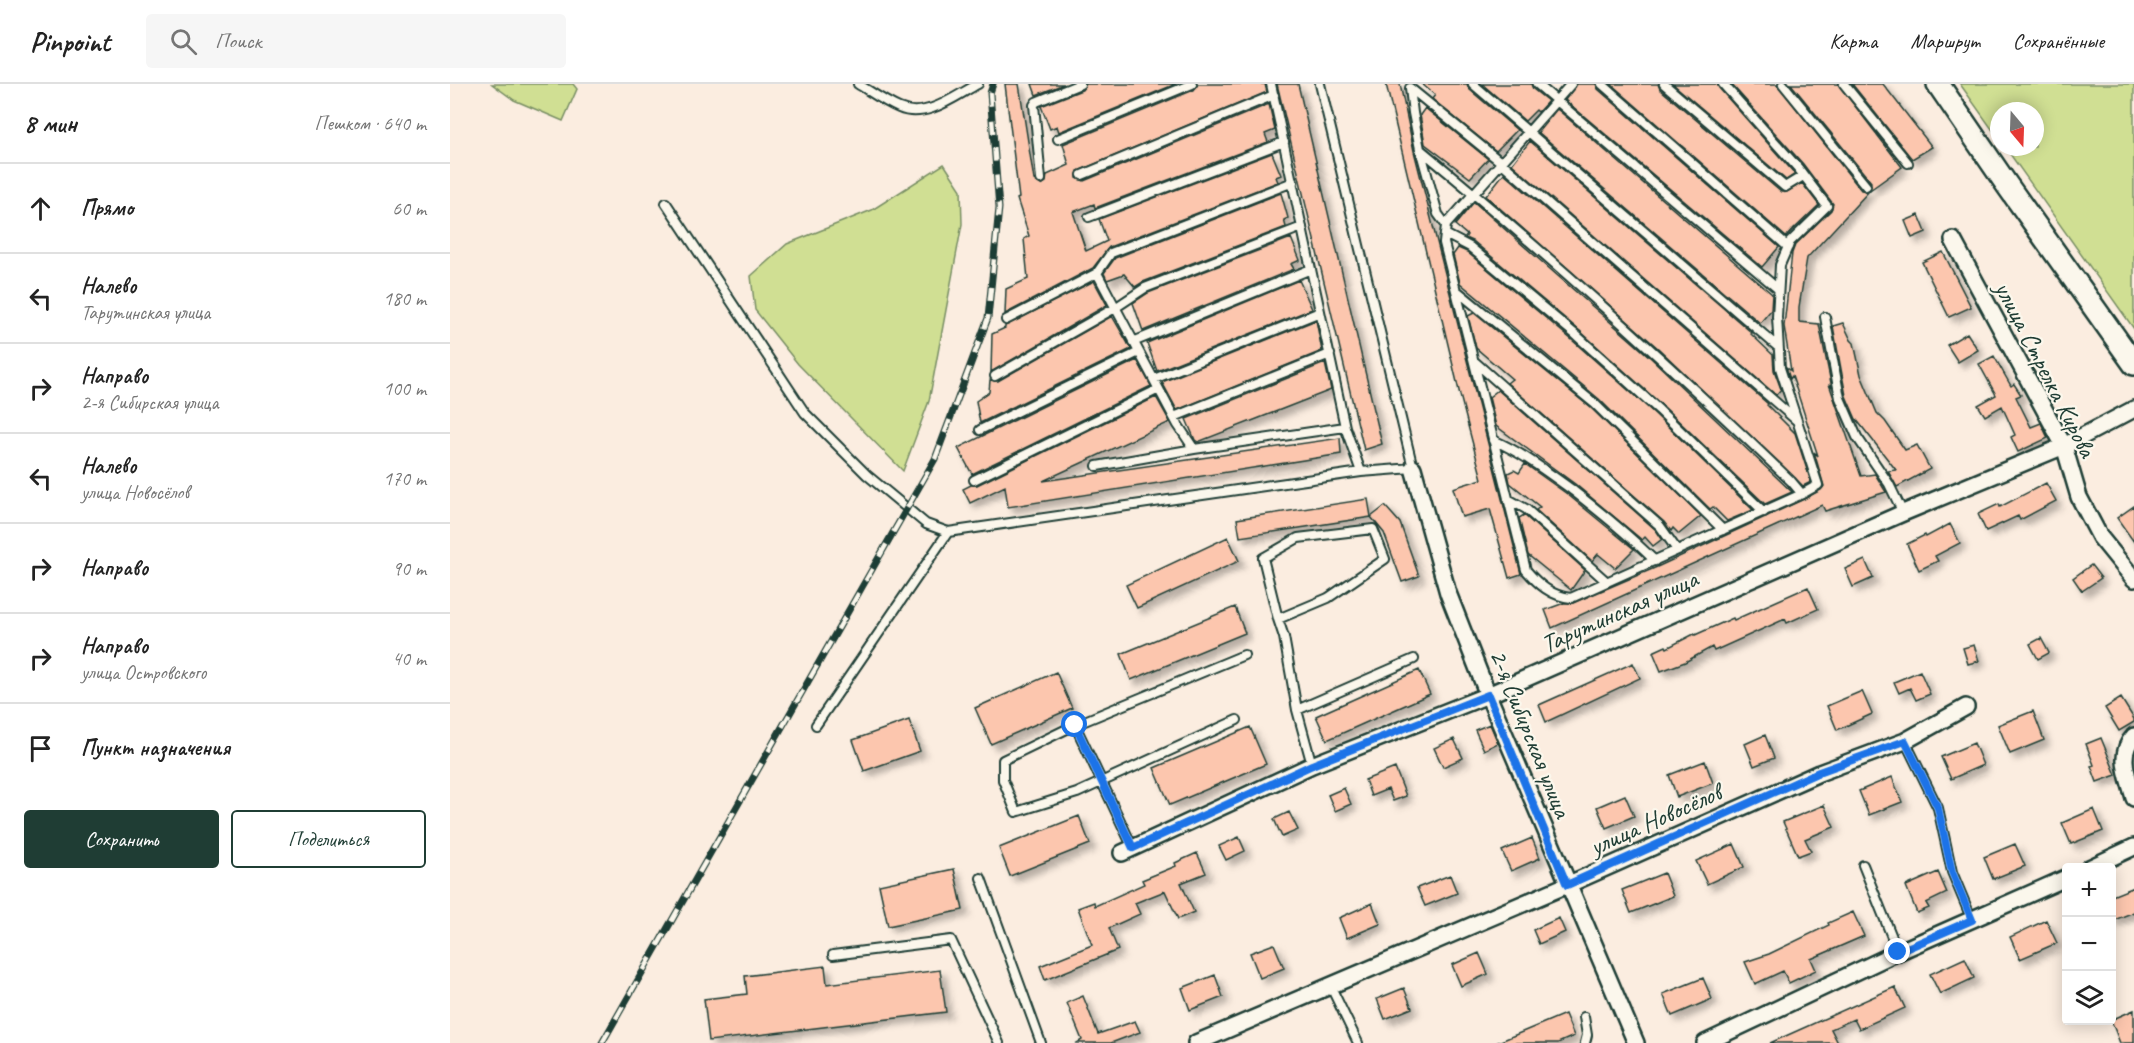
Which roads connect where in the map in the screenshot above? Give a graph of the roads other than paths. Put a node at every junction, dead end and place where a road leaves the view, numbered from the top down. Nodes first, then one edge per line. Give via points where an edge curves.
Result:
1 (858, 84) edge
2 (978, 84) edge
3 (1080, 84) edge
4 (1192, 84) edge
5 (1271, 84) edge
6 (1320, 84) edge
7 (1473, 84) edge
8 (1537, 84) edge
9 (1571, 84) edge
10 (1602, 84) edge
11 (1664, 84) edge
12 (1723, 84) edge
13 (1783, 84) edge
14 (1844, 84) edge
15 (1938, 84) edge
16 (1410, 86) edge
17 (1274, 96) junction
18 (1557, 100) junction
19 (1528, 133) junction
20 (1058, 139) dead end
21 (1284, 142) junction
22 (1420, 149) junction
23 (1502, 162) junction
24 (1908, 163) dead end
25 (1082, 175) dead end
26 (1803, 176) junction
27 (1041, 179) dead end
28 (1293, 182) junction
29 (1866, 186) dead end
30 (1474, 194) junction
31 (666, 203) dead end
32 (1089, 217) dead end
33 (1446, 225) junction
34 (1302, 227) junction
35 (1445, 234) junction
36 (1953, 240) dead end
37 (1788, 247) junction
38 (1311, 269) junction
39 (1097, 273) junction
40 (1778, 289) junction
41 (1456, 290) junction
42 (1115, 308) junction
43 (1320, 312) junction
44 (1825, 317) dead end
45 (1006, 320) dead end
46 (1133, 342) junction
47 (1779, 347) junction
48 (1138, 352) junction
49 (1330, 354) junction
50 (1473, 361) junction
51 (2134, 364) edge
52 (995, 376) dead end
53 (1154, 380) junction
54 (1159, 389) junction
55 (2134, 408) edge
56 (1174, 417) junction
57 (1797, 421) junction
58 (1345, 427) junction
59 (980, 430) dead end
60 (1493, 440) junction
61 (2064, 446) junction
62 (1194, 449) junction
63 (1098, 466) dead end
64 (1413, 468) junction
65 (1361, 472) junction
66 (974, 480) dead end
67 (1802, 494) junction
68 (1508, 499) junction
69 (1764, 512) junction
70 (1903, 513) junction
71 (1723, 530) junction
72 (948, 532) junction
73 (1677, 550) junction
74 (1655, 561) junction
75 (2134, 579) edge
76 (1607, 582) junction
77 (1278, 619) junction
78 (1244, 655) dead end
79 (1414, 659) dead end
80 (1488, 695) junction
81 (1966, 707) dead end
82 (1297, 710) junction
83 (1237, 720) dead end
84 (816, 725) dead end
85 (1075, 725) junction
86 (2134, 736) edge
87 (1905, 741) junction
88 (1312, 765) junction
89 (1101, 781) junction
90 (2134, 798) edge
91 (2134, 847) edge
92 (1128, 851) joint
93 (2098, 863) edge
94 (1863, 865) dead end
95 (981, 878) dead end
96 (2062, 880) edge
97 (1567, 885) junction
98 (1972, 920) junction
99 (1898, 952) junction
100 (833, 955) dead end
101 (1330, 985) junction
102 (1584, 1017) dead end
103 (999, 1043) edge
104 (1041, 1043) edge
105 (1196, 1043) edge
106 (1358, 1043) edge
107 (1584, 1043) edge
108 (1636, 1043) edge
109 (1705, 1043) edge

1 - 2 lane via 899,109 912,112 935,107
3 - 27 lane via 1034,105
4 - 20 lane
5 - 17 lane
6 - 64 lane
7 - 19 lane
8 - 18 lane
9 - 18 lane
10 - 37 lane
11 - 26 lane via 1785,187
12 - 26 lane
13 - 29 lane
14 - 24 lane
15 - 51 main road
16 - 22 lane
16 - 23 lane
17 - 21 lane
17 - 25 lane
18 - 19 lane
18 - 40 lane
19 - 23 lane
19 - 47 lane
21 - 28 lane
21 - 32 lane
22 - 30 lane
22 - 33 lane via 1438,214
23 - 30 lane
23 - 57 lane
26 - 37 lane via 1827,206
28 - 34 lane
28 - 39 lane via 1111,253
30 - 33 lane
30 - 67 lane via 1636,334
31 - 72 lane via 805,413 867,475 927,524
33 - 35 lane
34 - 38 lane
34 - 42 lane via 1145,288
35 - 41 lane
35 - 69 lane via 1470,247 1576,335
36 - 61 street, улица Стрелка Кирова
37 - 40 lane via 1780,265
38 - 43 lane
38 - 46 lane
39 - 42 lane
39 - 45 lane
40 - 47 lane
41 - 50 lane
41 - 71 lane via 1595,404
42 - 46 lane
42 - 52 lane
43 - 49 lane
43 - 53 lane
44 - 70 lane via 1840,398 1857,437 1889,484
46 - 48 lane
47 - 57 lane via 1780,368
48 - 53 lane
48 - 59 lane
49 - 56 lane
49 - 58 lane
50 - 60 lane
50 - 73 lane via 1639,506
53 - 54 lane
54 - 56 lane
54 - 66 lane
55 - 61 street, Тарутинская улица
56 - 62 lane
57 - 67 lane via 1818,483
58 - 62 lane
58 - 65 lane
60 - 68 lane
60 - 74 lane via 1557,478 1624,530
61 - 70 street, Тарутинская улица
61 - 75 street, улица Стрелка Кирова via 2079,497 2100,537
62 - 63 lane
64 - 65 lane
64 - 80 street, 2-я Сибирская улица via 1448,593
65 - 72 lane
67 - 69 lane
68 - 76 lane via 1526,509
68 - 76 lane via 1526,570 1539,585 1571,598
69 - 71 lane
70 - 80 street, Тарутинская улица
71 - 73 lane
72 - 84 lane
73 - 74 lane
74 - 76 lane
77 - 77 lane via 1263,558 1298,538 1373,529 1385,559 1328,598
77 - 82 lane
78 - 85 lane
79 - 82 lane
80 - 88 street, Тарутинская улица
80 - 97 street, 2-я Сибирская улица
81 - 87 street, улица Новосёлов
82 - 88 lane
83 - 89 lane
85 - 89 lane
85 - 89 lane via 1003,760 1003,780 1016,812 1077,793
86 - 90 street via 2125,746 2124,755
87 - 97 street, улица Новосёлов via 1819,772
87 - 98 lane via 1938,808 1952,872
88 - 92 street, Тарутинская улица
89 - 92 lane
91 - 93 street
94 - 99 lane
95 - 104 lane
96 - 98 street
97 - 101 street, улица Новосёлов
97 - 108 street, 2-я Сибирская улица
98 - 99 street
99 - 109 street
100 - 103 lane via 951,940
101 - 105 street, улица Новосёлов
101 - 106 lane
102 - 107 lane

